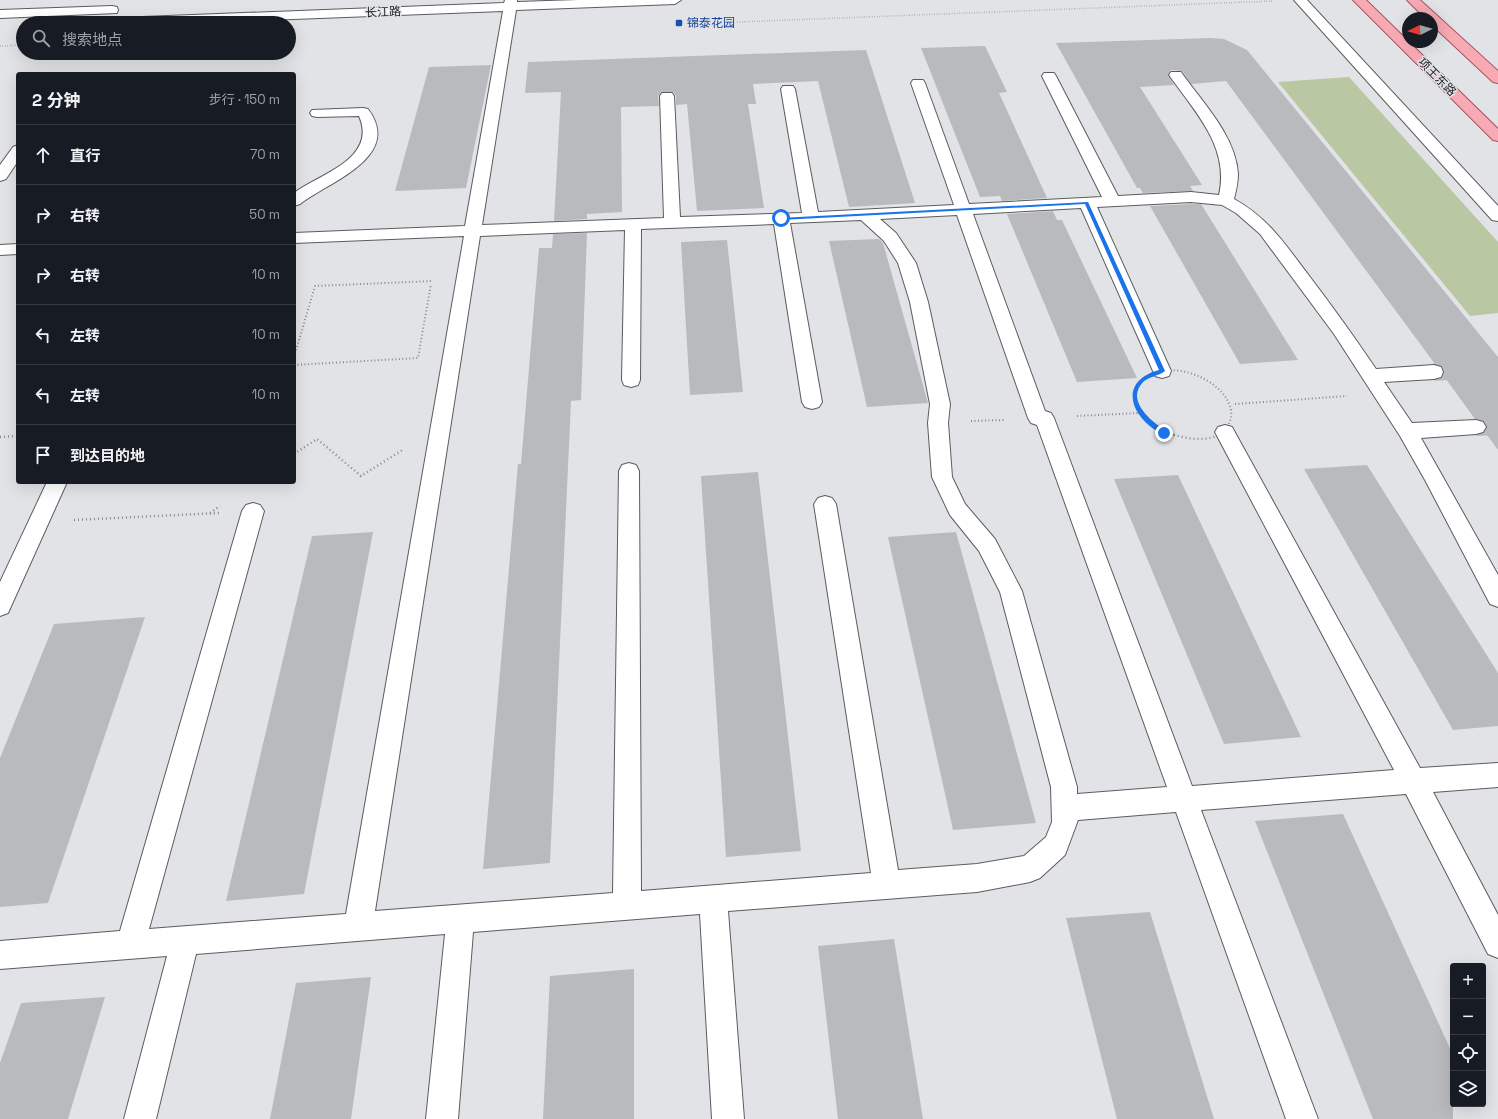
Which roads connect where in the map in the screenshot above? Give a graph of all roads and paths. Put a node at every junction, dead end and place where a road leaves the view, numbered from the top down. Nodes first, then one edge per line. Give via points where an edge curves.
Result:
1 (365, 0) edge
2 (675, 0) edge
3 (1300, 0) edge
4 (1359, 0) edge
5 (1414, 0) edge
6 (1280, 1) edge
7 (510, 3) edge
8 (0, 14) edge
9 (238, 16) edge
10 (687, 24) dead end
11 (16, 26) edge
12 (0, 27) edge
13 (16, 45) edge
14 (0, 46) edge
15 (1176, 75) dead end
16 (1049, 76) dead end
17 (1498, 79) edge
18 (918, 82) dead end
19 (788, 89) dead end
20 (667, 96) dead end
21 (317, 113) dead end
22 (1498, 137) edge
23 (16, 153) edge
24 (0, 176) edge
25 (296, 199) edge
26 (1112, 201) junction
27 (1226, 201) junction
28 (1087, 203) junction
29 (964, 210) junction
30 (865, 215) junction
31 (1498, 216) edge
32 (811, 217) junction
33 (781, 218) junction
34 (672, 223) junction
35 (633, 224) junction
36 (473, 231) junction
37 (440, 232) junction
38 (296, 238) edge
39 (16, 249) edge
40 (0, 250) edge
41 (432, 281) junction
42 (296, 350) edge
43 (296, 365) edge
44 (1162, 371) junction
45 (1434, 372) tunnel mouth
46 (1372, 376) junction
47 (631, 380) dead end
48 (1383, 394) junction
49 (812, 402) dead end
50 (1230, 404) junction
51 (441, 425) junction
52 (1476, 427) tunnel mouth
53 (1407, 431) junction
54 (1225, 432) junction
55 (16, 436) edge
56 (0, 437) edge
57 (296, 453) edge
58 (628, 471) dead end
59 (56, 484) edge
60 (825, 504) dead end
61 (253, 511) joint
62 (38, 522) junction
63 (1498, 597) edge
64 (0, 606) edge
65 (1498, 775) edge
66 (1413, 781) junction
67 (1185, 799) junction
68 (1065, 808) junction
69 (887, 885) junction
70 (713, 899) junction
71 (627, 905) junction
72 (460, 919) junction
73 (358, 927) junction
74 (185, 940) junction
75 (1498, 944) edge
76 (130, 945) junction
77 (0, 955) edge
78 (140, 1119) edge
79 (442, 1119) edge
80 (728, 1119) edge
81 (1302, 1119) edge

1 - 8 street, 长江路
2 - 7 street, 长江路
3 - 31 street
4 - 22 main road, 项王东路
5 - 17 main road
6 - 10 path
7 - 9 street, 长江路
7 - 36 street
11 - 12 street
13 - 14 path
15 - 27 street via 1224,148 1230,172
16 - 26 street
18 - 29 street
19 - 32 street
20 - 34 street
21 - 25 street via 363,112 369,124 368,145 362,157
23 - 24 street
26 - 27 street via 1191,197
26 - 28 street
27 - 46 street via 1242,210 1266,230
28 - 29 street
28 - 44 street
29 - 30 street
29 - 67 street
30 - 32 street
30 - 68 street via 890,237 907,263 920,302 940,404 938,423 942,477 957,509 987,545 1011,591 1064,787
32 - 33 street
33 - 34 street
33 - 49 street
34 - 35 street
35 - 36 street
35 - 47 street
36 - 37 street
36 - 51 street
37 - 38 street
37 - 41 path
39 - 40 street
41 - 42 path via 315,286
41 - 43 path via 418,358
44 - 50 path via 1193,374 1208,380 1220,390
44 - 54 path via 1150,375 1135,391 1140,413 1150,424 1164,433 1192,440 1213,438
45 - 46 street
46 - 48 street
48 - 50 path
48 - 53 street
50 - 54 path via 1232,422
51 - 57 path via 361,476 317,438
51 - 73 street
52 - 53 street
53 - 63 street
54 - 66 street
55 - 56 path
58 - 71 street
59 - 62 street
60 - 69 street
61 - 62 path
61 - 76 street
62 - 64 street
65 - 66 street
66 - 67 street
66 - 75 street
67 - 68 street
67 - 81 street
68 - 69 street via 1065,822 1056,846 1030,868 977,878
69 - 70 street
70 - 71 street
70 - 80 street
71 - 72 street
72 - 73 street
72 - 79 street
73 - 74 street
74 - 76 street
74 - 78 street
76 - 77 street

